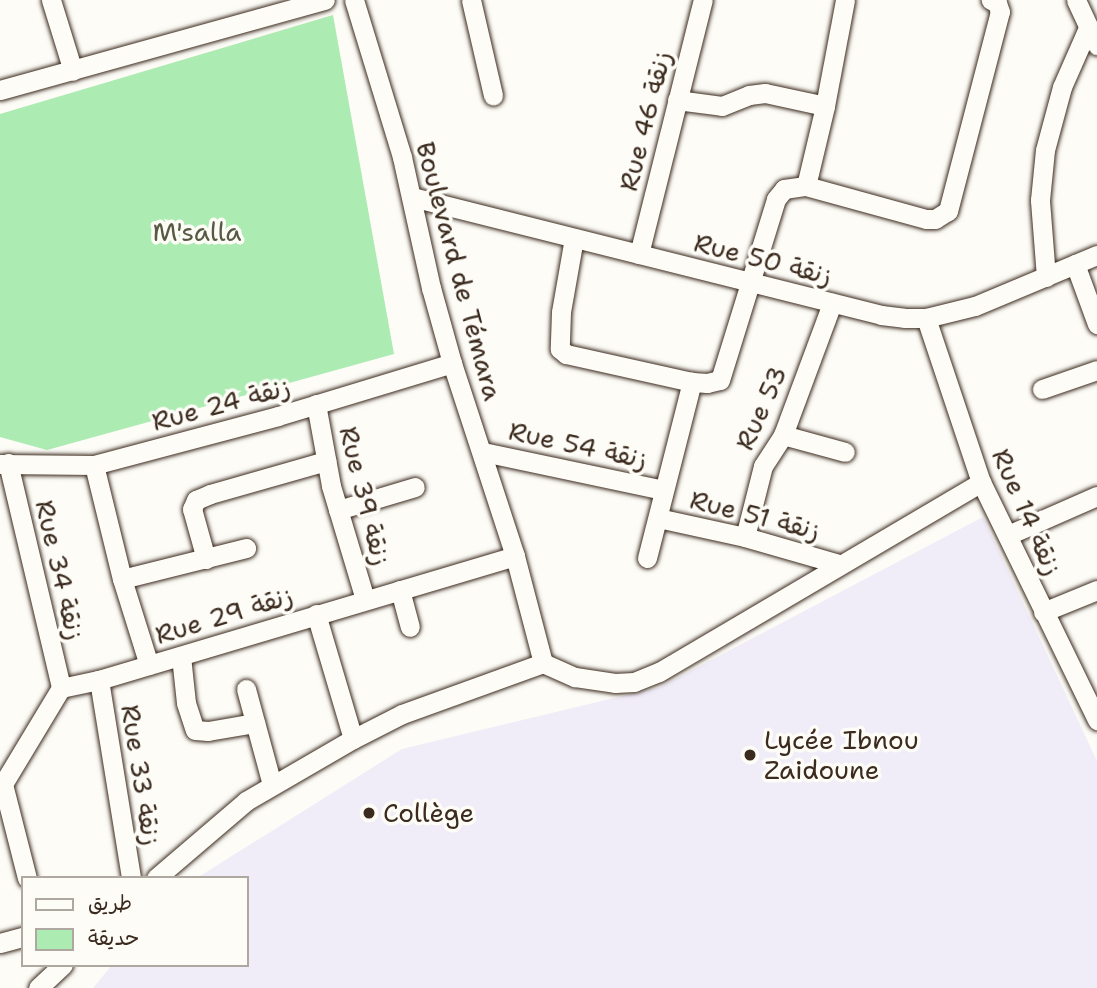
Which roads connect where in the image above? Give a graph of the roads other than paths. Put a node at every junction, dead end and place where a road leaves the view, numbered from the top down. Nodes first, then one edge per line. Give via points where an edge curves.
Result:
1 (51, 0) edge
2 (325, 0) edge
3 (354, 0) edge
4 (471, 0) edge
5 (703, 0) edge
6 (845, 0) edge
7 (991, 0) edge
8 (1076, 0) edge
9 (1093, 36) edge
10 (73, 71) junction
11 (0, 90) edge
12 (492, 95) dead end
13 (677, 100) junction
14 (825, 106) junction
15 (806, 186) junction
16 (412, 197) junction
17 (574, 238) junction
18 (639, 254) junction
19 (1097, 255) edge
20 (1075, 264) junction
21 (1046, 277) junction
22 (751, 283) junction
23 (832, 303) junction
24 (926, 318) junction
25 (1097, 324) edge
26 (452, 363) junction
27 (1097, 370) edge
28 (692, 382) junction
29 (1042, 389) dead end
30 (316, 404) junction
31 (783, 435) junction
32 (483, 452) junction
33 (845, 452) dead end
34 (326, 461) junction
35 (4, 464) edge
36 (94, 466) junction
37 (981, 482) junction
38 (415, 487) dead end
39 (663, 490) junction
40 (1097, 496) edge
41 (338, 510) junction
42 (658, 518) junction
43 (1008, 535) junction
44 (745, 537) junction
45 (246, 548) dead end
46 (514, 556) junction
47 (647, 558) dead end
48 (206, 559) junction
49 (839, 564) junction
50 (122, 579) junction
51 (400, 590) junction
52 (1097, 590) edge
53 (365, 599) junction
54 (1043, 612) junction
55 (316, 614) junction
56 (410, 627) dead end
57 (181, 656) junction
58 (543, 663) junction
59 (149, 665) junction
60 (99, 680) junction
61 (61, 688) junction
62 (246, 689) dead end
63 (1097, 720) edge
64 (255, 723) junction
65 (353, 739) junction
66 (272, 785) junction
67 (2, 787) edge
68 (26, 876) edge
69 (131, 876) edge
70 (158, 876) edge
71 (21, 938) edge
72 (0, 943) edge
73 (55, 968) edge
74 (38, 988) edge

1 - 10 street
2 - 10 street
3 - 16 street, Boulevard de Témara
4 - 12 street
5 - 13 street, Rue 46 زنقة
6 - 14 street
7 - 15 street via 1000,12 948,211 926,219
8 - 9 street
9 - 21 street via 1062,87 1045,150 1040,200
10 - 11 street
13 - 14 street via 722,106 765,93
13 - 18 street, Rue 46 زنقة
14 - 15 street
15 - 22 street via 784,189 776,199
16 - 17 street, Rue 50 زنقة
16 - 26 street, Boulevard de Témara
17 - 18 street, Rue 50 زنقة
17 - 28 street via 561,312 560,349
18 - 22 street, Rue 50 زنقة
19 - 20 street, Rue 50 زنقة
20 - 21 street, Rue 50 زنقة
20 - 25 street
21 - 24 street, Rue 50 زنقة via 975,306
22 - 23 street, Rue 50 زنقة
22 - 28 street via 720,380
23 - 24 street, Rue 50 زنقة via 892,317
23 - 31 street, Rue 53
24 - 37 street, Rue 14 زنقة
26 - 30 street, Rue 24 زنقة
26 - 32 street, Boulevard de Témara
27 - 29 street
28 - 39 street
30 - 34 street, Rue 39 زنقة
30 - 36 street, Rue 24 زنقة
31 - 33 street
31 - 44 street, Rue 53 via 763,466
32 - 39 street, Rue 54 زنقة
32 - 46 street, Boulevard de Témara
34 - 41 street, Rue 39 زنقة
34 - 48 street via 196,500 192,509
35 - 36 street, Rue 24 زنقة
35 - 61 street, Rue 34 زنقة
36 - 50 street
37 - 43 street, Rue 14 زنقة
37 - 49 street
38 - 41 street
39 - 42 street
40 - 43 street
41 - 53 street, Rue 39 زنقة
42 - 44 street, Rue 51 زنقة
42 - 47 street
43 - 54 street, Rue 14 زنقة
44 - 49 street, Rue 51 زنقة
45 - 48 street
46 - 51 street, Rue 29 زنقة
46 - 58 street, Boulevard de Témara
48 - 50 street
49 - 58 street via 659,672 634,682 592,681
50 - 59 street
51 - 53 street, Rue 29 زنقة
51 - 56 street
52 - 54 street
53 - 55 street, Rue 29 زنقة
54 - 63 street, Rue 14 زنقة
55 - 57 street, Rue 29 زنقة
55 - 65 street
57 - 59 street, Rue 29 زنقة
57 - 64 street via 186,703 195,730
58 - 65 street via 402,714
59 - 60 street, Rue 29 زنقة
60 - 61 street, Rue 29 زنقة
60 - 69 street, Rue 33 زنقة
61 - 67 street
62 - 64 street
64 - 66 street
65 - 66 street
66 - 70 street via 246,801
67 - 68 street
71 - 72 street
73 - 74 street

